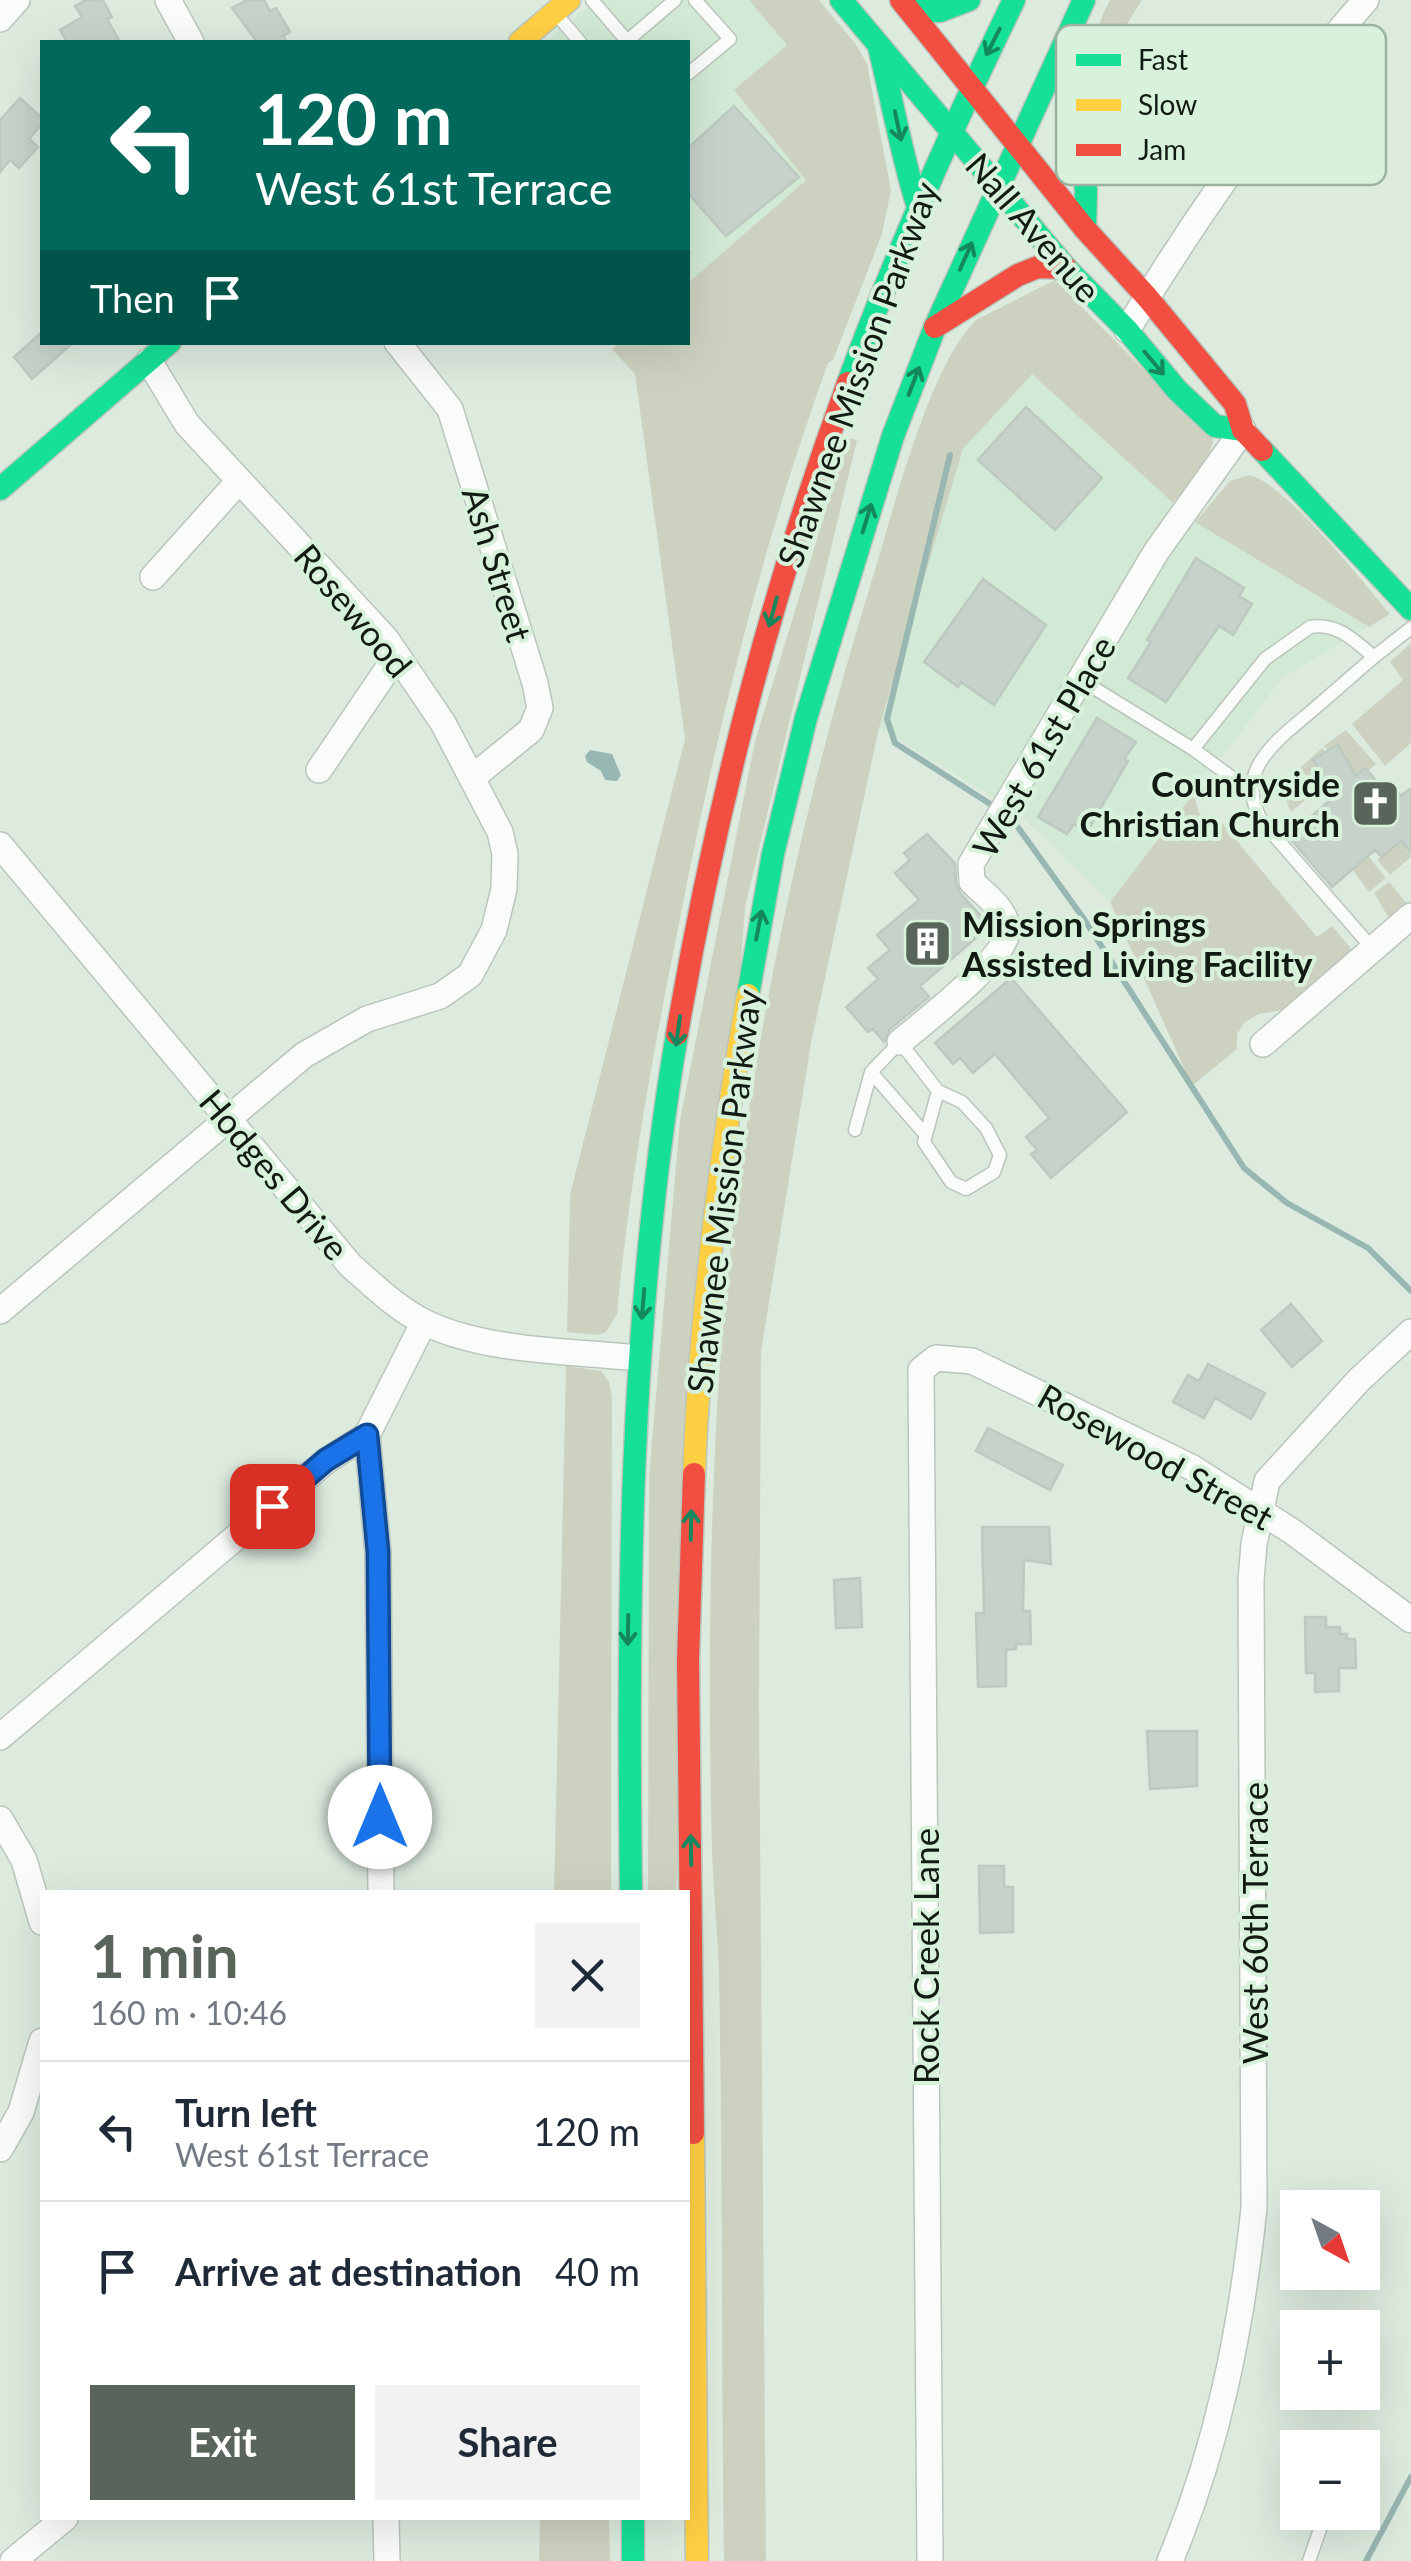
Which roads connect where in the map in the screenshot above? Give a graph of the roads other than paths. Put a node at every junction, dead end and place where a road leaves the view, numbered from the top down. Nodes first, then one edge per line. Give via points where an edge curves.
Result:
1 (17, 0) edge
2 (168, 0) edge
3 (592, 0) edge
4 (676, 0) edge
5 (695, 0) edge
6 (841, 0) edge
7 (969, 0) edge
8 (1014, 0) edge
9 (1084, 0) edge
10 (1366, 0) edge
11 (906, 5) edge
12 (554, 10) edge
13 (0, 20) edge
14 (1072, 25) edge
15 (1344, 25) edge
16 (190, 40) edge
17 (522, 40) edge
18 (578, 40) edge
19 (626, 40) edge
20 (630, 40) edge
21 (879, 47) junction
22 (1056, 60) edge
23 (690, 72) edge
24 (971, 83) junction
25 (949, 130) junction
26 (1017, 142) junction
27 (997, 185) junction
28 (1085, 185) edge
29 (1221, 185) edge
30 (917, 204) junction
31 (1085, 229) junction
32 (1066, 268) junction
33 (1147, 296) junction
34 (935, 327) junction
35 (1127, 330) junction
36 (167, 345) edge
37 (400, 345) edge
38 (148, 361) junction
39 (1243, 430) junction
40 (238, 482) junction
41 (0, 489) edge
42 (153, 577) dead end
43 (1411, 613) edge
44 (397, 655) junction
45 (1374, 657) junction
46 (1080, 680) junction
47 (1193, 748) junction
48 (319, 770) dead end
49 (473, 777) junction
50 (1252, 793) junction
51 (0, 844) edge
52 (1411, 916) edge
53 (1374, 949) junction
54 (900, 1042) junction
55 (1263, 1044) dead end
56 (872, 1072) junction
57 (938, 1091) junction
58 (228, 1119) junction
59 (855, 1130) dead end
60 (925, 1134) junction
61 (0, 1311) edge
62 (424, 1322) junction
63 (1411, 1332) edge
64 (638, 1358) junction
65 (936, 1358) joint
66 (367, 1435) junction
67 (1260, 1510) junction
68 (1411, 1620) edge
69 (0, 1737) edge
70 (0, 1818) edge
71 (381, 1890) edge
72 (631, 1890) edge
73 (40, 1915) edge
74 (40, 2048) edge
75 (0, 2149) edge
76 (63, 2520) edge
77 (386, 2520) edge
78 (633, 2520) edge
79 (1320, 2530) edge
80 (13, 2561) edge
81 (387, 2561) edge
82 (633, 2561) edge
83 (697, 2561) edge
84 (930, 2561) edge
85 (1170, 2561) edge
86 (1309, 2561) edge

1 - 13 street
2 - 16 street
3 - 19 lane
4 - 20 lane
5 - 23 lane via 730,39
6 - 21 main road, Nall Avenue
7 - 11 main road via 940,11
8 -> 24 main road, Shawnee Mission Parkway
9 - 14 main road, Shawnee Mission Parkway
10 - 15 street
11 - 24 main road, Nall Avenue
12 - 17 main road
12 - 18 lane
21 - 25 main road, Nall Avenue
21 -> 30 main road
22 - 26 main road, Shawnee Mission Parkway
24 - 25 main road, Shawnee Mission Parkway
24 - 26 main road, Nall Avenue
25 - 27 main road, Nall Avenue
25 - 30 main road, Shawnee Mission Parkway
26 - 27 main road, Shawnee Mission Parkway
26 - 31 main road, Nall Avenue
27 - 32 main road, Nall Avenue
34 -> 27 main road, Shawnee Mission Parkway
28 - 31 main road
29 - 33 street
30 -> 64 main road, Shawnee Mission Parkway via 780,582 741,730 685,982
31 - 33 main road, Nall Avenue
32 - 34 main road via 1038,267 1018,275
32 - 35 main road, Nall Avenue
33 - 35 street
33 - 39 main road, Nall Avenue via 1235,404
83 -> 34 main road, Shawnee Mission Parkway via 688,1660 708,1244 747,989 806,718 893,436
35 -> 39 main road, Nall Avenue via 1216,426
36 - 38 main road
37 - 49 street, Ash Street via 450,408 538,695 530,730
38 - 40 street, Rosewood via 187,424
38 - 41 main road
39 - 43 main road, Nall Avenue
39 - 46 street, West 61st Place via 1156,552
40 - 42 street
40 - 44 street, Rosewood
43 - 45 lane
44 - 48 street
44 - 49 street, Rosewood
45 - 47 lane via 1346,633 1310,627 1265,658
45 - 50 lane via 1269,748
46 - 47 lane
46 - 54 street, West 61st Place via 971,864 972,882 1001,911 1008,931 1003,946
47 - 50 lane
49 - 58 street, Rosewood via 500,832 504,889 494,930 470,975 440,996 341,1031
50 - 53 lane via 1270,832
51 - 58 street, Hodges Drive
52 - 53 street
53 - 55 street
54 - 56 lane
54 - 57 lane
56 - 59 lane
56 - 60 lane
57 - 60 lane
57 - 60 lane via 962,1102 986,1128 1000,1155 994,1172 966,1189 951,1182
58 - 61 street, Rosewood
58 - 62 street, Hodges Drive via 350,1265
62 - 64 street, Hodges Drive via 481,1340
62 - 66 street
63 - 67 street, West 60th Terrace via 1268,1482
64 -> 72 main road, Shawnee Mission Parkway via 628,1632
65 - 67 street, Rosewood Street via 972,1361 1020,1381 1177,1459
65 - 84 street, Rock Creek Lane via 921,1370 920,1401
66 - 69 street via 326,1460
66 - 71 street via 378,1552
67 - 68 street, Rosewood Street
67 - 85 street, West 60th Terrace via 1251,1580 1254,2208 1230,2378
70 - 73 street via 24,1860
74 - 75 street via 26,2097
76 - 80 street
77 - 81 street
78 - 82 main road
79 - 86 lane

